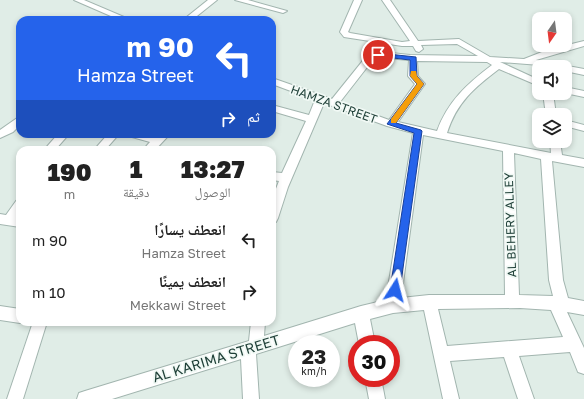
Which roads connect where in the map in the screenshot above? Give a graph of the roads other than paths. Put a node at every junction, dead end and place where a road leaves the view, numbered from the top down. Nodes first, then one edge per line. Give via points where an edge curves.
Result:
1 (78, 0) edge
2 (213, 0) edge
3 (240, 0) edge
4 (358, 0) edge
5 (386, 0) edge
6 (283, 11) dead end
7 (114, 16) edge
8 (192, 16) edge
9 (415, 43) junction
10 (584, 43) edge
11 (413, 58) junction
12 (425, 58) junction
13 (486, 58) junction
14 (525, 61) junction
15 (532, 62) edge
16 (498, 65) junction
17 (572, 69) edge
18 (584, 72) edge
19 (532, 80) edge
20 (276, 83) edge
21 (572, 91) edge
22 (584, 94) edge
23 (320, 100) junction
24 (333, 104) junction
25 (276, 109) edge
26 (312, 119) junction
27 (16, 123) edge
28 (391, 124) junction
29 (572, 125) edge
30 (584, 128) edge
31 (418, 131) junction
32 (0, 134) edge
33 (441, 136) junction
34 (60, 138) edge
35 (110, 138) edge
36 (161, 138) edge
37 (53, 146) edge
38 (103, 146) edge
39 (152, 146) edge
40 (508, 148) junction
41 (554, 148) edge
42 (552, 156) junction
43 (584, 163) edge
44 (276, 177) edge
45 (286, 178) junction
46 (276, 207) edge
47 (16, 210) edge
48 (10, 220) edge
49 (512, 301) junction
50 (428, 302) junction
51 (558, 303) junction
52 (393, 306) junction
53 (584, 308) edge
54 (0, 313) edge
55 (361, 313) junction
56 (16, 315) edge
57 (39, 326) edge
58 (257, 326) edge
59 (365, 335) edge
60 (574, 344) junction
61 (252, 347) junction
62 (509, 349) junction
63 (440, 354) junction
64 (584, 366) edge
65 (375, 387) edge
66 (16, 399) edge
67 (85, 399) edge
68 (251, 399) edge
69 (377, 399) edge
70 (450, 399) edge
71 (526, 399) edge

1 - 7 street
2 - 8 street
3 - 6 street
4 - 9 street via 344,32 349,36 394,43
5 - 9 street
9 - 12 street
9 - 13 street via 454,40
10 - 14 street
11 - 12 street
11 - 24 street via 369,56
11 - 28 street via 413,76 420,84
12 - 13 street
13 - 14 street
13 - 16 street
14 - 15 street
16 - 19 street
16 - 33 street via 462,94 447,116
17 - 18 street
20 - 23 street, HAMZA STREET
21 - 22 street
23 - 24 street, HAMZA STREET
23 - 26 street
24 - 28 street, HAMZA STREET
25 - 26 street
26 - 45 street
27 - 32 street
28 - 31 street, HAMZA STREET
29 - 30 street
31 - 33 street, HAMZA STREET
31 - 52 street
33 - 40 street, HAMZA STREET
34 - 37 street
35 - 38 street
36 - 39 street
40 - 42 street, HAMZA STREET
40 - 49 street, AL BEHERY ALLEY
41 - 42 street
42 - 43 street, HAMZA STREET
42 - 51 street
44 - 45 street
45 - 46 street
47 - 48 street
49 - 50 street, AL KARIMA STREET
49 - 51 street, AL KARIMA STREET
50 - 52 street, AL KARIMA STREET
50 - 63 street
51 - 53 street, AL KARIMA STREET
51 - 60 street
52 - 55 street, AL KARIMA STREET
54 - 56 street
55 - 59 street
55 - 61 street, AL KARIMA STREET
57 - 66 street
58 - 61 street
60 - 62 street
60 - 64 street
61 - 67 street, AL KARIMA STREET
61 - 68 street
62 - 63 street
62 - 71 street
63 - 70 street
65 - 69 street

